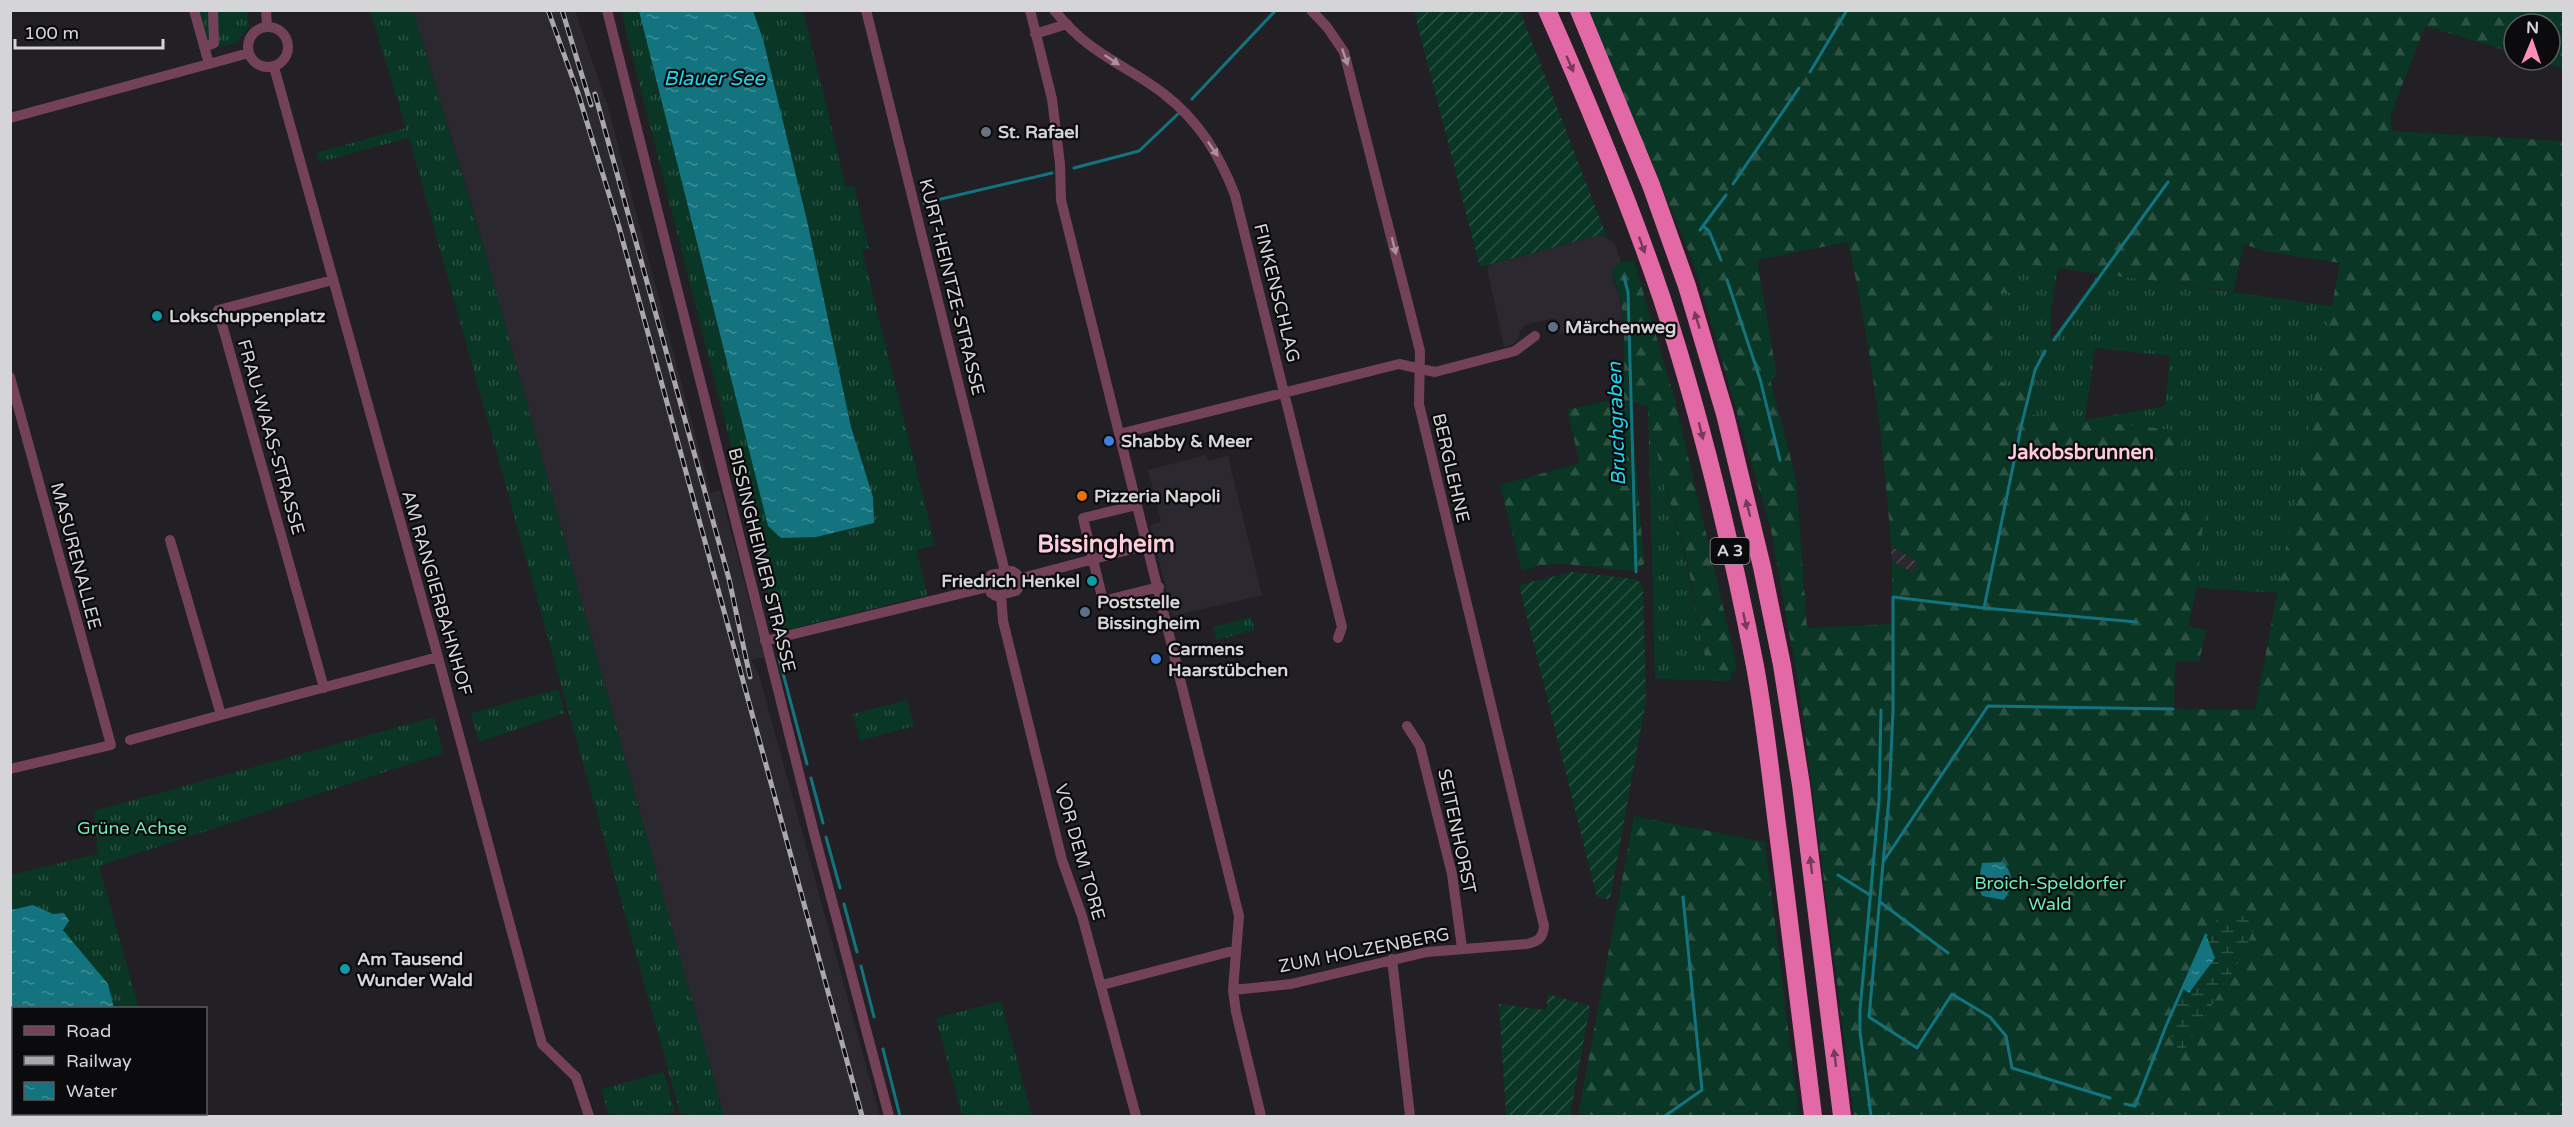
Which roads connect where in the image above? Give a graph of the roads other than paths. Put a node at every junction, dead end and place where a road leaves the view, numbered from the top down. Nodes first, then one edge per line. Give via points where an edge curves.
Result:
1 (194, 10) edge
2 (213, 10) edge
3 (266, 10) edge
4 (607, 10) edge
5 (866, 10) edge
6 (1030, 10) edge
7 (1054, 10) edge
8 (1311, 10) edge
9 (1546, 10) edge
10 (1579, 10) edge
11 (1066, 24) junction
12 (267, 27) junction
13 (1035, 34) junction
14 (204, 47) junction
15 (249, 53) junction
16 (209, 64) junction
17 (274, 67) junction
18 (10, 118) edge
19 (333, 280) junction
20 (1535, 336) dead end
21 (1420, 368) junction
22 (10, 377) edge
23 (1285, 392) junction
24 (1119, 434) junction
25 (1137, 505) junction
26 (170, 540) dead end
27 (1147, 545) junction
28 (1093, 558) junction
29 (1005, 572) junction
30 (1018, 579) junction
31 (988, 587) junction
32 (1159, 587) junction
33 (1001, 595) junction
34 (1338, 638) dead end
35 (765, 641) junction
36 (438, 657) junction
37 (324, 688) junction
38 (220, 715) junction
39 (1407, 726) dead end
40 (130, 740) dead end
41 (10, 769) edge
42 (1538, 941) joint
43 (1462, 948) junction
44 (1236, 950) junction
45 (1392, 959) junction
46 (1101, 985) junction
47 (1233, 990) junction
48 (588, 1116) edge
49 (889, 1116) edge
50 (1136, 1116) edge
51 (1261, 1116) edge
52 (1410, 1116) edge
53 (1813, 1116) edge
54 (1842, 1116) edge

1 - 14 street
2 - 14 street via 214,43
3 - 12 street
4 - 35 street, BISSINGHEIMER STRASSE
5 - 29 street, KURT-HEINTZE-STRASSE
6 - 13 street
7 - 11 street, FINKENSCHLAG
8 -> 21 street, BERGLEHNE via 1344,52 1420,351
9 -> 53 highway, A 3 via 1621,189 1661,298 1698,421 1735,573 1755,668
54 -> 10 highway, A 3 via 1801,785 1762,567 1725,414 1687,286 1651,185
11 - 13 street
11 -> 23 street, FINKENSCHLAG via 1085,42 1163,93 1197,125 1221,161 1235,195
12 - 15 street via 250,38
12 - 17 street via 282,33 288,47 283,61
13 - 24 street via 1052,99 1061,200
14 - 16 street
15 - 16 street
15 - 17 street via 258,65
16 - 18 street
17 - 19 street, AM RANGIERBAHNHOF
19 - 36 street, AM RANGIERBAHNHOF
19 - 37 street, FRAU-WAAS-STRASSE via 218,310
20 - 21 street via 1515,351 1435,372
21 - 23 street via 1399,363
21 - 42 street, BERGLEHNE via 1419,404 1544,926
22 - 41 street, MASURENALLEE via 111,745
23 - 24 street
23 - 34 street, FINKENSCHLAG via 1342,627
24 - 25 street
25 - 27 street
25 - 28 street via 1083,518
26 - 38 street
27 - 28 street
27 - 32 street
28 - 30 street
28 - 32 street via 1103,601
29 - 30 street via 1012,571
29 - 31 street via 991,575
30 - 33 street via 1016,591
31 - 33 street via 996,596
31 - 35 street
32 - 44 street via 1239,916
33 - 46 street, VOR DEM TORE via 1003,621 1062,860
35 - 49 street, BISSINGHEIMER STRASSE
36 - 37 street
36 - 48 street, AM RANGIERBAHNHOF via 542,1044 576,1077
37 - 38 street
38 - 40 street
39 - 43 street, SEITENHORST via 1420,746 1445,844
42 - 43 street, ZUM HOLZENBERG
43 - 45 street, ZUM HOLZENBERG
44 - 46 street
44 - 47 street
45 - 47 street, ZUM HOLZENBERG via 1291,984
45 - 52 street
46 - 50 street, VOR DEM TORE
47 - 51 street

